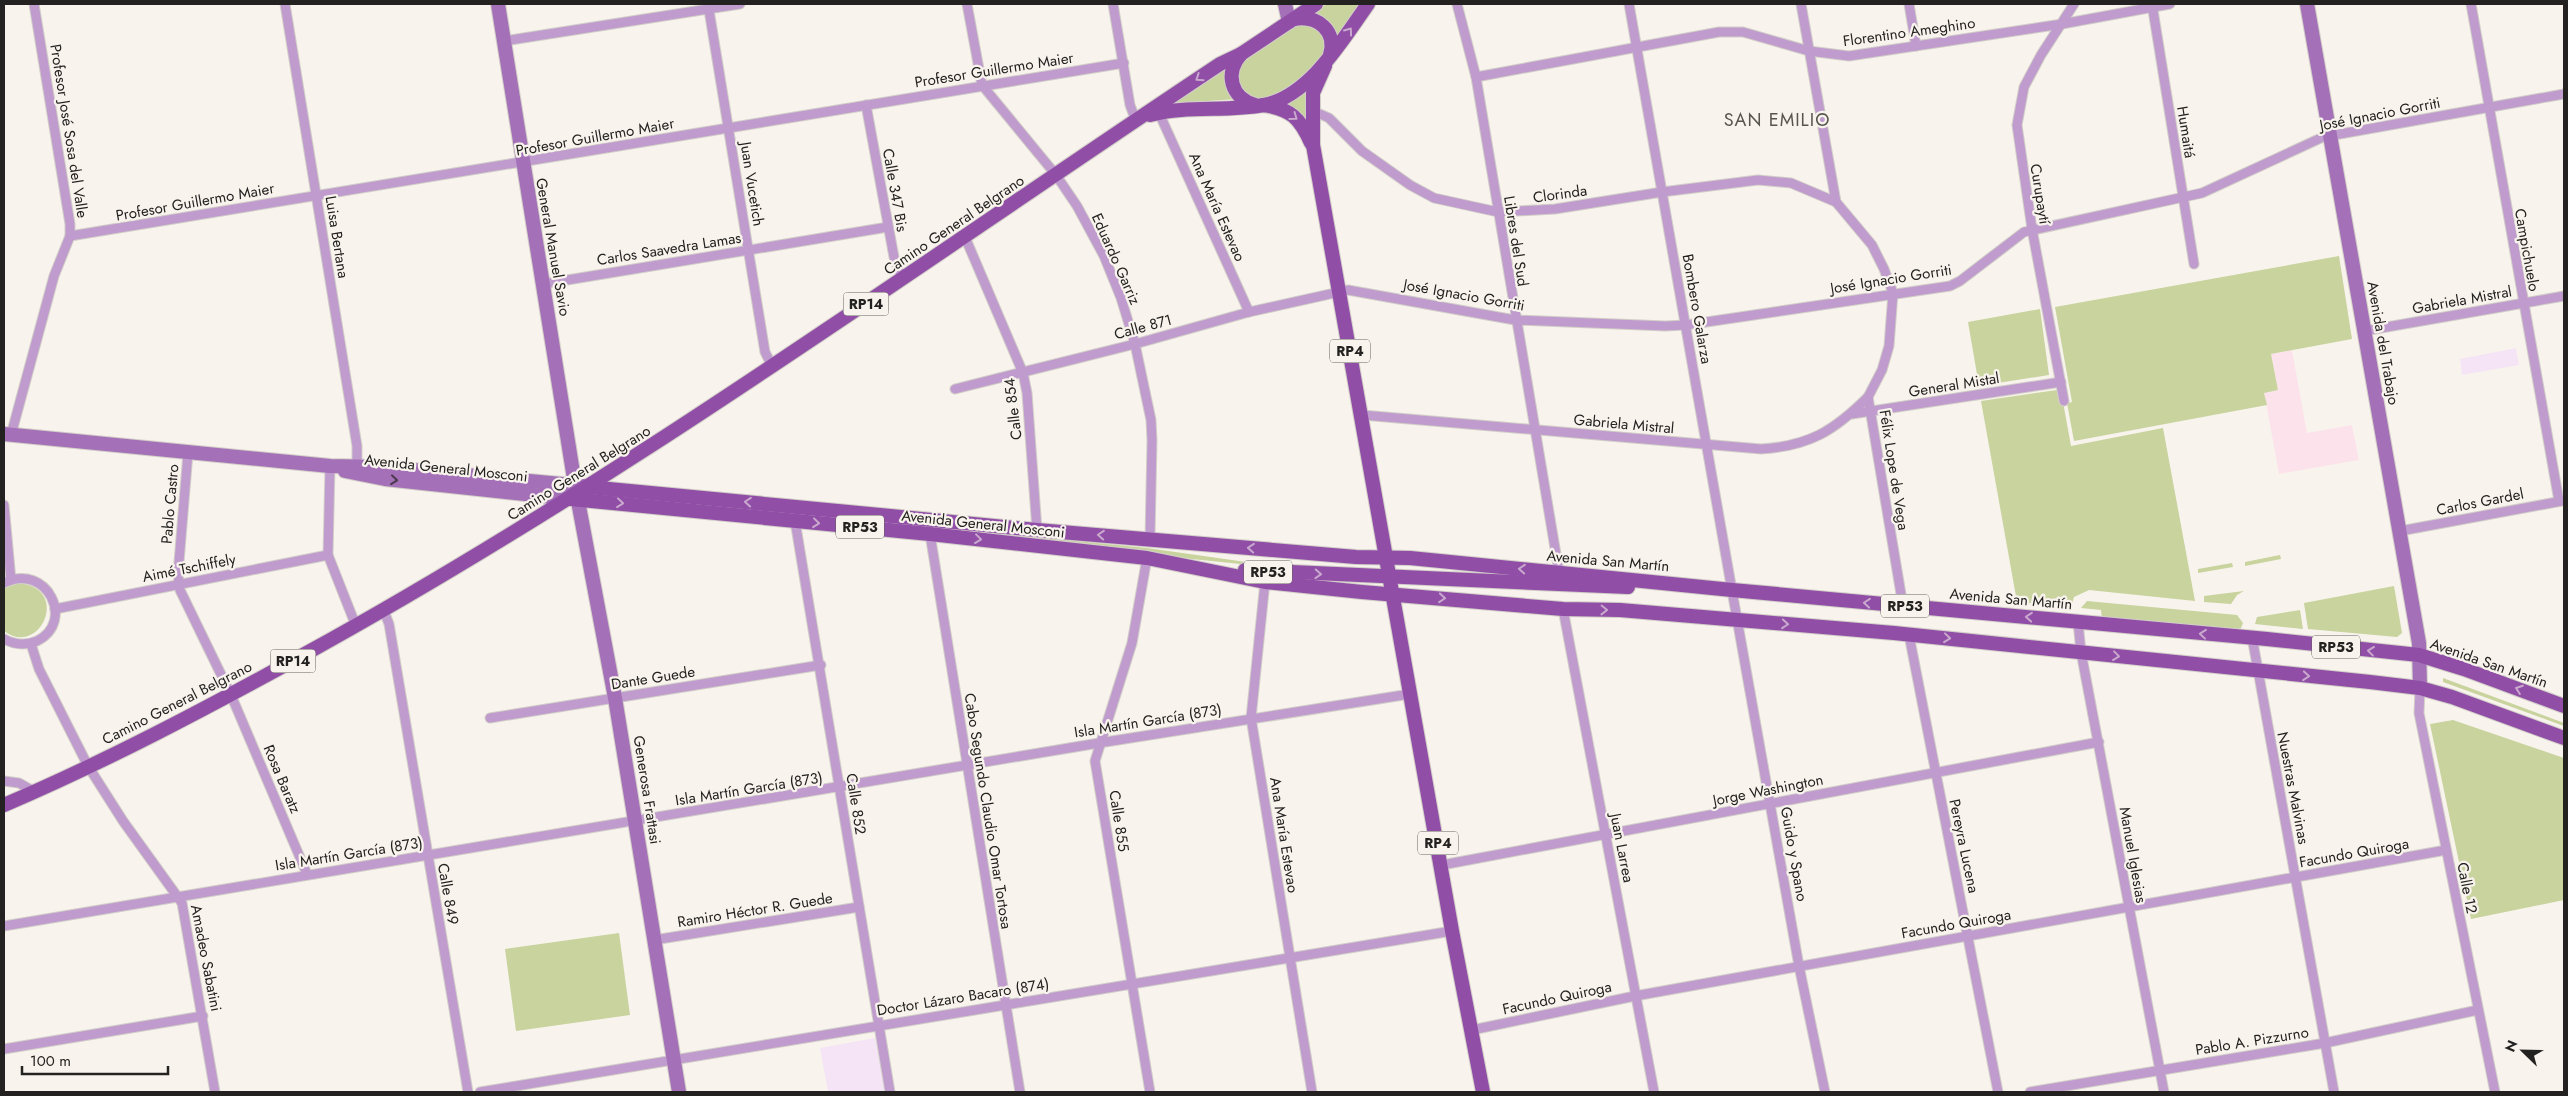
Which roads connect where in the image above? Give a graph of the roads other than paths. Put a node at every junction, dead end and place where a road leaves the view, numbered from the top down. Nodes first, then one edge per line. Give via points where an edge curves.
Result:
1 (34, 4) edge
2 (285, 4) edge
3 (498, 4) edge
4 (740, 4) edge
5 (967, 4) edge
6 (1113, 4) edge
7 (1285, 4) edge
8 (1316, 4) edge
9 (1368, 4) edge
10 (1457, 4) edge
11 (1629, 4) edge
12 (1801, 4) edge
13 (1909, 4) edge
14 (2074, 4) edge
15 (2170, 4) edge
16 (2307, 4) edge
17 (2470, 4) edge
18 (708, 6) edge
19 (2152, 6) edge
20 (1292, 21) junction
21 (2062, 24) junction
22 (504, 41) junction
23 (1636, 46) junction
24 (1916, 46) junction
25 (1809, 51) junction
26 (1241, 54) junction
27 (1327, 62) junction
28 (1124, 63) junction
29 (1476, 77) junction
30 (982, 85) junction
31 (2564, 94) edge
32 (866, 105) junction
33 (1259, 105) junction
34 (2488, 107) junction
35 (1313, 111) junction
36 (1159, 113) junction
37 (1139, 120) junction
38 (729, 128) junction
39 (2330, 136) junction
40 (1313, 146) junction
41 (522, 163) junction
42 (1056, 175) junction
43 (1662, 192) junction
44 (316, 195) junction
45 (2183, 199) junction
46 (1836, 202) junction
47 (1498, 212) junction
48 (888, 227) junction
49 (2032, 229) junction
50 (70, 236) junction
51 (965, 237) junction
52 (749, 250) junction
53 (2194, 264) dead end
54 (902, 279) junction
55 (543, 284) junction
56 (1339, 291) junction
57 (1893, 293) junction
58 (2564, 296) edge
59 (2523, 304) junction
60 (1249, 312) junction
61 (1515, 320) junction
62 (1686, 325) junction
63 (2364, 331) junction
64 (1135, 344) junction
65 (772, 366) junction
66 (1023, 373) junction
67 (2061, 382) junction
68 (955, 389) dead end
69 (1868, 398) junction
70 (2064, 401) dead end
71 (1870, 412) junction
72 (1852, 414) junction
73 (1362, 415) junction
74 (1537, 430) junction
75 (7, 434) edge
76 (1708, 446) junction
77 (188, 452) junction
78 (330, 466) junction
79 (356, 470) junction
80 (578, 493) junction
81 (2561, 501) edge
82 (4, 505) edge
83 (795, 521) junction
84 (1037, 530) junction
85 (2400, 531) junction
86 (930, 534) junction
87 (1150, 538) junction
88 (328, 555) junction
89 (1387, 557) junction
90 (1147, 558) junction
91 (1559, 572) junction
92 (1390, 576) junction
93 (7, 582) edge
94 (1265, 582) junction
95 (178, 584) junction
96 (1710, 587) junction
97 (1732, 590) junction
98 (1393, 595) junction
99 (1903, 606) junction
100 (55, 609) junction
101 (1563, 609) junction
102 (384, 611) junction
103 (1736, 619) junction
104 (2078, 622) junction
105 (356, 626) junction
106 (1909, 635) junction
107 (2252, 637) junction
108 (4, 639) edge
109 (31, 644) junction
110 (2081, 652) junction
111 (2419, 656) junction
112 (820, 665) junction
113 (2257, 672) junction
114 (2420, 688) junction
115 (1410, 694) junction
116 (231, 695) junction
117 (615, 698) junction
118 (2564, 706) edge
119 (490, 718) dead end
120 (1251, 718) junction
121 (2564, 738) edge
122 (2099, 742) junction
123 (1099, 743) junction
124 (966, 765) junction
125 (88, 766) junction
126 (1935, 771) junction
127 (4, 781) edge
128 (840, 788) junction
129 (35, 792) junction
130 (1772, 804) junction
131 (4, 805) edge
132 (635, 821) junction
133 (1605, 835) junction
134 (2446, 850) junction
135 (427, 855) junction
136 (1442, 865) junction
137 (307, 874) junction
138 (2296, 877) junction
139 (179, 898) junction
140 (2128, 906) junction
141 (859, 907) junction
142 (4, 926) edge
143 (1452, 930) junction
144 (1968, 935) junction
145 (654, 940) junction
146 (1290, 957) junction
147 (1799, 966) junction
148 (1132, 984) junction
149 (1636, 996) junction
150 (1006, 1005) junction
151 (2478, 1010) junction
152 (203, 1016) junction
153 (878, 1025) junction
154 (1472, 1030) junction
155 (2325, 1043) junction
156 (4, 1049) edge
157 (674, 1058) junction
158 (2160, 1070) junction
159 (215, 1092) edge
160 (468, 1092) edge
161 (480, 1092) edge
162 (679, 1092) edge
163 (890, 1092) edge
164 (1020, 1092) edge
165 (1150, 1092) edge
166 (1312, 1092) edge
167 (1483, 1092) edge
168 (1654, 1092) edge
169 (1825, 1092) edge
170 (1998, 1092) edge
171 (2030, 1092) edge
172 (2164, 1092) edge
173 (2334, 1092) edge
174 (2495, 1092) edge

1 - 50 street, Profesor José Sosa del Valle
2 - 44 street, Luisa Bertana
3 - 22 main road, General Manuel Savio
4 - 18 street
5 - 30 street
6 - 28 street
7 - 20 main road
8 - 20 main road, Camino General Belgrano
27 -> 9 main road, Camino General Belgrano
10 - 29 street, Libres del Sud
11 - 23 street, Bombero Galarza
12 - 25 street, Félix Lope de Vega
13 - 24 street
14 - 21 street, Curupaytí
15 - 19 street, Florentino Ameghino
16 - 39 main road, Avenida del Trabajo
17 - 34 street, Campichuelo
18 - 22 street
18 - 38 street, Juan Vucetich
19 - 21 street, Florentino Ameghino
19 - 45 street, Humaitá
20 - 26 main road, Camino General Belgrano
20 - 27 main road, RP4 via 1309,18 1326,28 1332,41
21 - 24 street, Florentino Ameghino
21 - 49 street, Curupaytí via 2031,72 2018,113 2018,136
22 - 41 main road, General Manuel Savio
23 - 25 street, Florentino Ameghino via 1719,32 1742,32
23 - 29 street, Florentino Ameghino
23 - 43 street, Bombero Galarza
24 - 25 street, Florentino Ameghino via 1849,56
25 - 46 street, Félix Lope de Vega
26 - 33 main road, RP4 via 1232,71 1232,86 1238,97
26 -> 37 main road, Camino General Belgrano / RP14 via 1220,64
27 - 33 main road, Camino General Belgrano via 1287,94
27 - 35 main road, RP4 via 1315,88
28 - 30 street, Profesor Guillermo Maier
28 - 37 street via 1130,105
29 - 47 street, Libres del Sud
30 - 32 street, Profesor Guillermo Maier
30 - 42 street, Eduardo Garriz
31 - 34 street, José Ignacio Gorriti
32 - 38 street, Profesor Guillermo Maier
32 - 48 street, Calle 347 Bis
33 - 36 main road, Camino General Belgrano / RP14 via 1186,108
33 -> 40 main road, RP4 via 1281,109 1298,118
34 - 39 street, José Ignacio Gorriti
34 - 59 street, Campichuelo
35 - 40 main road, RP4
35 - 47 street, Clorinda via 1328,118 1362,151 1410,185 1434,198
36 - 37 main road, Camino General Belgrano / RP14
36 - 60 street, Ana María Estevao
37 - 42 main road, Camino General Belgrano / RP14
38 - 41 street, Profesor Guillermo Maier
38 - 52 street, Juan Vucetich
39 - 45 street, José Ignacio Gorriti
39 - 63 main road, Avenida del Trabajo
40 - 56 main road, RP4
41 - 44 street, Profesor Guillermo Maier
41 - 55 main road, General Manuel Savio
42 - 51 main road, Camino General Belgrano / RP14
42 - 64 street, Eduardo Garriz via 1088,224 1104,256
43 - 46 street, Clorinda via 1774,180
43 - 47 street, Clorinda via 1555,209
43 - 62 street, Bombero Galarza
44 - 50 street, Profesor Guillermo Maier
44 - 79 street, Luisa Bertana via 357,446
45 - 49 street, José Ignacio Gorriti
45 - 53 street, Humaitá
46 - 57 street, Félix Lope de Vega via 1872,245
47 - 61 street, Libres del Sud
48 - 52 street, Carlos Saavedra Lamas
48 - 54 street, Calle 347 Bis
49 - 57 street, José Ignacio Gorriti via 2017,236 1950,286
49 - 67 street, Curupaytí
50 - 75 street, Profesor José Sosa del Valle via 54,276
51 - 54 main road, Camino General Belgrano / RP14
51 - 66 street, Calle 854
52 - 55 street, Carlos Saavedra Lamas
52 - 65 street, Juan Vucetich via 765,352
54 - 65 main road, Camino General Belgrano / RP14
55 - 80 main road, General Manuel Savio
56 - 60 street, Calle 871
56 - 61 street, José Ignacio Gorriti via 1355,290
56 - 73 main road, RP4
57 - 62 street, José Ignacio Gorriti
57 - 69 street, Félix Lope de Vega via 1889,346
58 - 59 street, Gabriela Mistral
59 - 63 street, Gabriela Mistral
59 - 81 street, Campichuelo
60 - 64 street, Calle 871
61 - 62 street, José Ignacio Gorriti
61 - 74 street, Libres del Sud
62 - 76 street, Bombero Galarza
63 - 85 main road, Avenida del Trabajo
64 - 66 street, Calle 871
64 - 87 street, Eduardo Garriz via 1152,440
65 - 80 main road, Camino General Belgrano / RP14
66 - 68 street, Calle 871
66 - 84 street, Calle 854
67 - 70 street, Curupaytí
67 - 71 street, General Mistal
69 - 71 street, Félix Lope de Vega
69 - 72 street, Gabriela Mistral
71 - 72 street, General Mistal
71 - 99 street, Félix Lope de Vega
72 - 76 street, Gabriela Mistral via 1829,431 1784,448
73 - 74 street, Gabriela Mistral
73 - 89 main road, RP4
74 - 76 street, Gabriela Mistral
74 - 91 street, Libres del Sud
75 - 77 main road, Avenida General Mosconi
76 - 97 street, Bombero Galarza
77 - 78 main road, Avenida General Mosconi
77 - 95 street, Pablo Castro
78 - 79 main road, Avenida General Mosconi
78 - 88 street
79 - 80 main road, Avenida General Mosconi
80 -> 83 main road, Avenida General Mosconi / RP53
84 -> 80 main road, Avenida General Mosconi / RP53
80 - 102 main road, Camino General Belgrano / RP14
80 - 117 main road, Generosa Frattasi
81 - 85 street, Carlos Gardel
82 - 93 street
83 -> 86 main road, Avenida General Mosconi / RP53
83 - 112 street, Calle 852
87 -> 84 main road, Avenida General Mosconi / RP53
85 - 111 main road, Avenida del Trabajo
86 -> 90 main road, Avenida General Mosconi / RP53
86 - 124 street, Cabo Segundo Claudio Omar Tortosa
89 -> 87 main road, Avenida General Mosconi / RP53
88 - 95 street, Aimé Tschiffely
88 - 105 street
91 -> 89 main road, Avenida San Martín / RP53
89 - 92 main road, RP4
90 -> 92 main road, RP53 via 1254,571
90 - 94 main road, Avenida General Mosconi / RP53
90 - 123 street, Calle 855 via 1132,643 1116,700
91 - 96 main road, Avenida San Martín / RP53
92 - 96 main road, RP53 via 1646,588
92 - 98 main road, RP4
93 - 100 street via 21,578 40,583 50,594
94 - 98 main road, Avenida General Mosconi / RP53
94 - 120 street, Ana María Estevao
95 - 100 street, Aimé Tschiffely
95 - 116 street, Pablo Castro
96 - 97 main road, Avenida San Martín / RP53
99 -> 97 main road, Avenida San Martín / RP53
97 - 103 street, Bombero Galarza
98 -> 101 main road, RP53
98 - 115 main road, RP4
104 -> 99 main road, Avenida San Martín / RP53
100 - 109 street via 49,631
101 -> 103 main road, RP53
101 - 133 street, Juan Larrea
102 - 105 main road, Camino General Belgrano / RP14
102 - 135 street, Calle 849 via 389,624
103 -> 106 main road, RP53
103 - 130 street, Guido y Spano
107 -> 104 main road, Avenida San Martín / RP53
104 - 110 street, Manuel Iglesias
105 - 116 main road, Camino General Belgrano / RP14
106 -> 110 main road, RP53
106 - 126 street, Pereyra Lucena
111 -> 107 main road, Avenida San Martín / RP53
107 - 113 street, Nuestras Malvinas
108 - 109 street via 20,645
109 - 125 street via 39,669
110 -> 113 main road, RP53
110 - 122 street, Manuel Iglesias
111 - 114 main road, Avenida del Trabajo
118 -> 111 main road, Avenida San Martín / RP53
112 - 117 street, Dante Guede
112 - 128 street, Calle 852
113 -> 114 main road, RP53
113 - 138 street, Nuestras Malvinas
114 - 121 main road, RP53
114 - 134 street, Calle 12 via 2419,713
115 - 120 street, Isla Martín García (873)
115 - 136 main road, RP4
116 - 125 main road, Camino General Belgrano / RP14
116 - 137 street, Rosa Baratz
117 - 119 street, Dante Guede
117 - 132 main road, Generosa Frattasi
120 - 123 street, Isla Martín García (873)
120 - 146 street, Ana María Estevao
122 - 126 street, Jorge Washington
122 - 140 street, Manuel Iglesias
123 - 124 street, Isla Martín García (873)
123 - 148 street, Calle 855 via 1095,761
124 - 128 street, Isla Martín García (873)
124 - 150 street, Cabo Segundo Claudio Omar Tortosa
125 - 129 main road, Camino General Belgrano / RP14
125 - 139 street, Amadeo Sabatini
126 - 130 street, Jorge Washington
126 - 144 street, Pereyra Lucena
127 - 129 street via 19,783
128 - 132 street, Isla Martín García (873)
128 - 141 street, Calle 852
129 - 131 main road, Camino General Belgrano / RP14
130 - 133 street, Jorge Washington
130 - 147 street, Guido y Spano
132 - 135 street, Isla Martín García (873)
132 - 145 main road, Generosa Frattasi
133 - 136 street, Jorge Washington
133 - 149 street, Juan Larrea
134 - 138 street, Facundo Quiroga
134 - 151 street, Calle 12
135 - 137 street, Isla Martín García (873)
135 - 160 street, Calle 849
136 - 143 main road, RP4
137 - 139 street, Isla Martín García (873)
138 - 140 street, Facundo Quiroga
138 - 155 street, Nuestras Malvinas
139 - 142 street, Isla Martín García (873)
139 - 152 street, Amadeo Sabatini via 184,910
140 - 144 street, Facundo Quiroga
140 - 158 street, Manuel Iglesias
141 - 145 street, Ramiro Héctor R. Guede
141 - 153 street, Calle 852
143 - 146 street, Doctor Lázaro Bacaro (874)
143 - 154 main road, RP4
144 - 147 street, Facundo Quiroga
144 - 170 street, Pereyra Lucena
145 - 157 main road, Generosa Frattasi
146 - 148 street, Doctor Lázaro Bacaro (874)
146 - 166 street, Ana María Estevao
147 - 149 street, Facundo Quiroga
147 - 169 street, Guido y Spano
148 - 150 street, Doctor Lázaro Bacaro (874)
148 - 165 street, Calle 855
149 - 154 street, Facundo Quiroga
149 - 168 street, Juan Larrea
150 - 153 street, Doctor Lázaro Bacaro (874)
150 - 164 street, Cabo Segundo Claudio Omar Tortosa
151 - 155 street, Pablo A. Pizzurno
151 - 174 street, Calle 12
152 - 156 street
152 - 159 street, Amadeo Sabatini
153 - 157 street, Doctor Lázaro Bacaro (874)
153 - 163 street, Calle 852
154 - 167 main road, RP4
155 - 158 street, Pablo A. Pizzurno
155 - 173 street, Nuestras Malvinas
157 - 161 street, Doctor Lázaro Bacaro (874)
157 - 162 main road, Generosa Frattasi
158 - 171 street, Pablo A. Pizzurno
158 - 172 street, Manuel Iglesias

